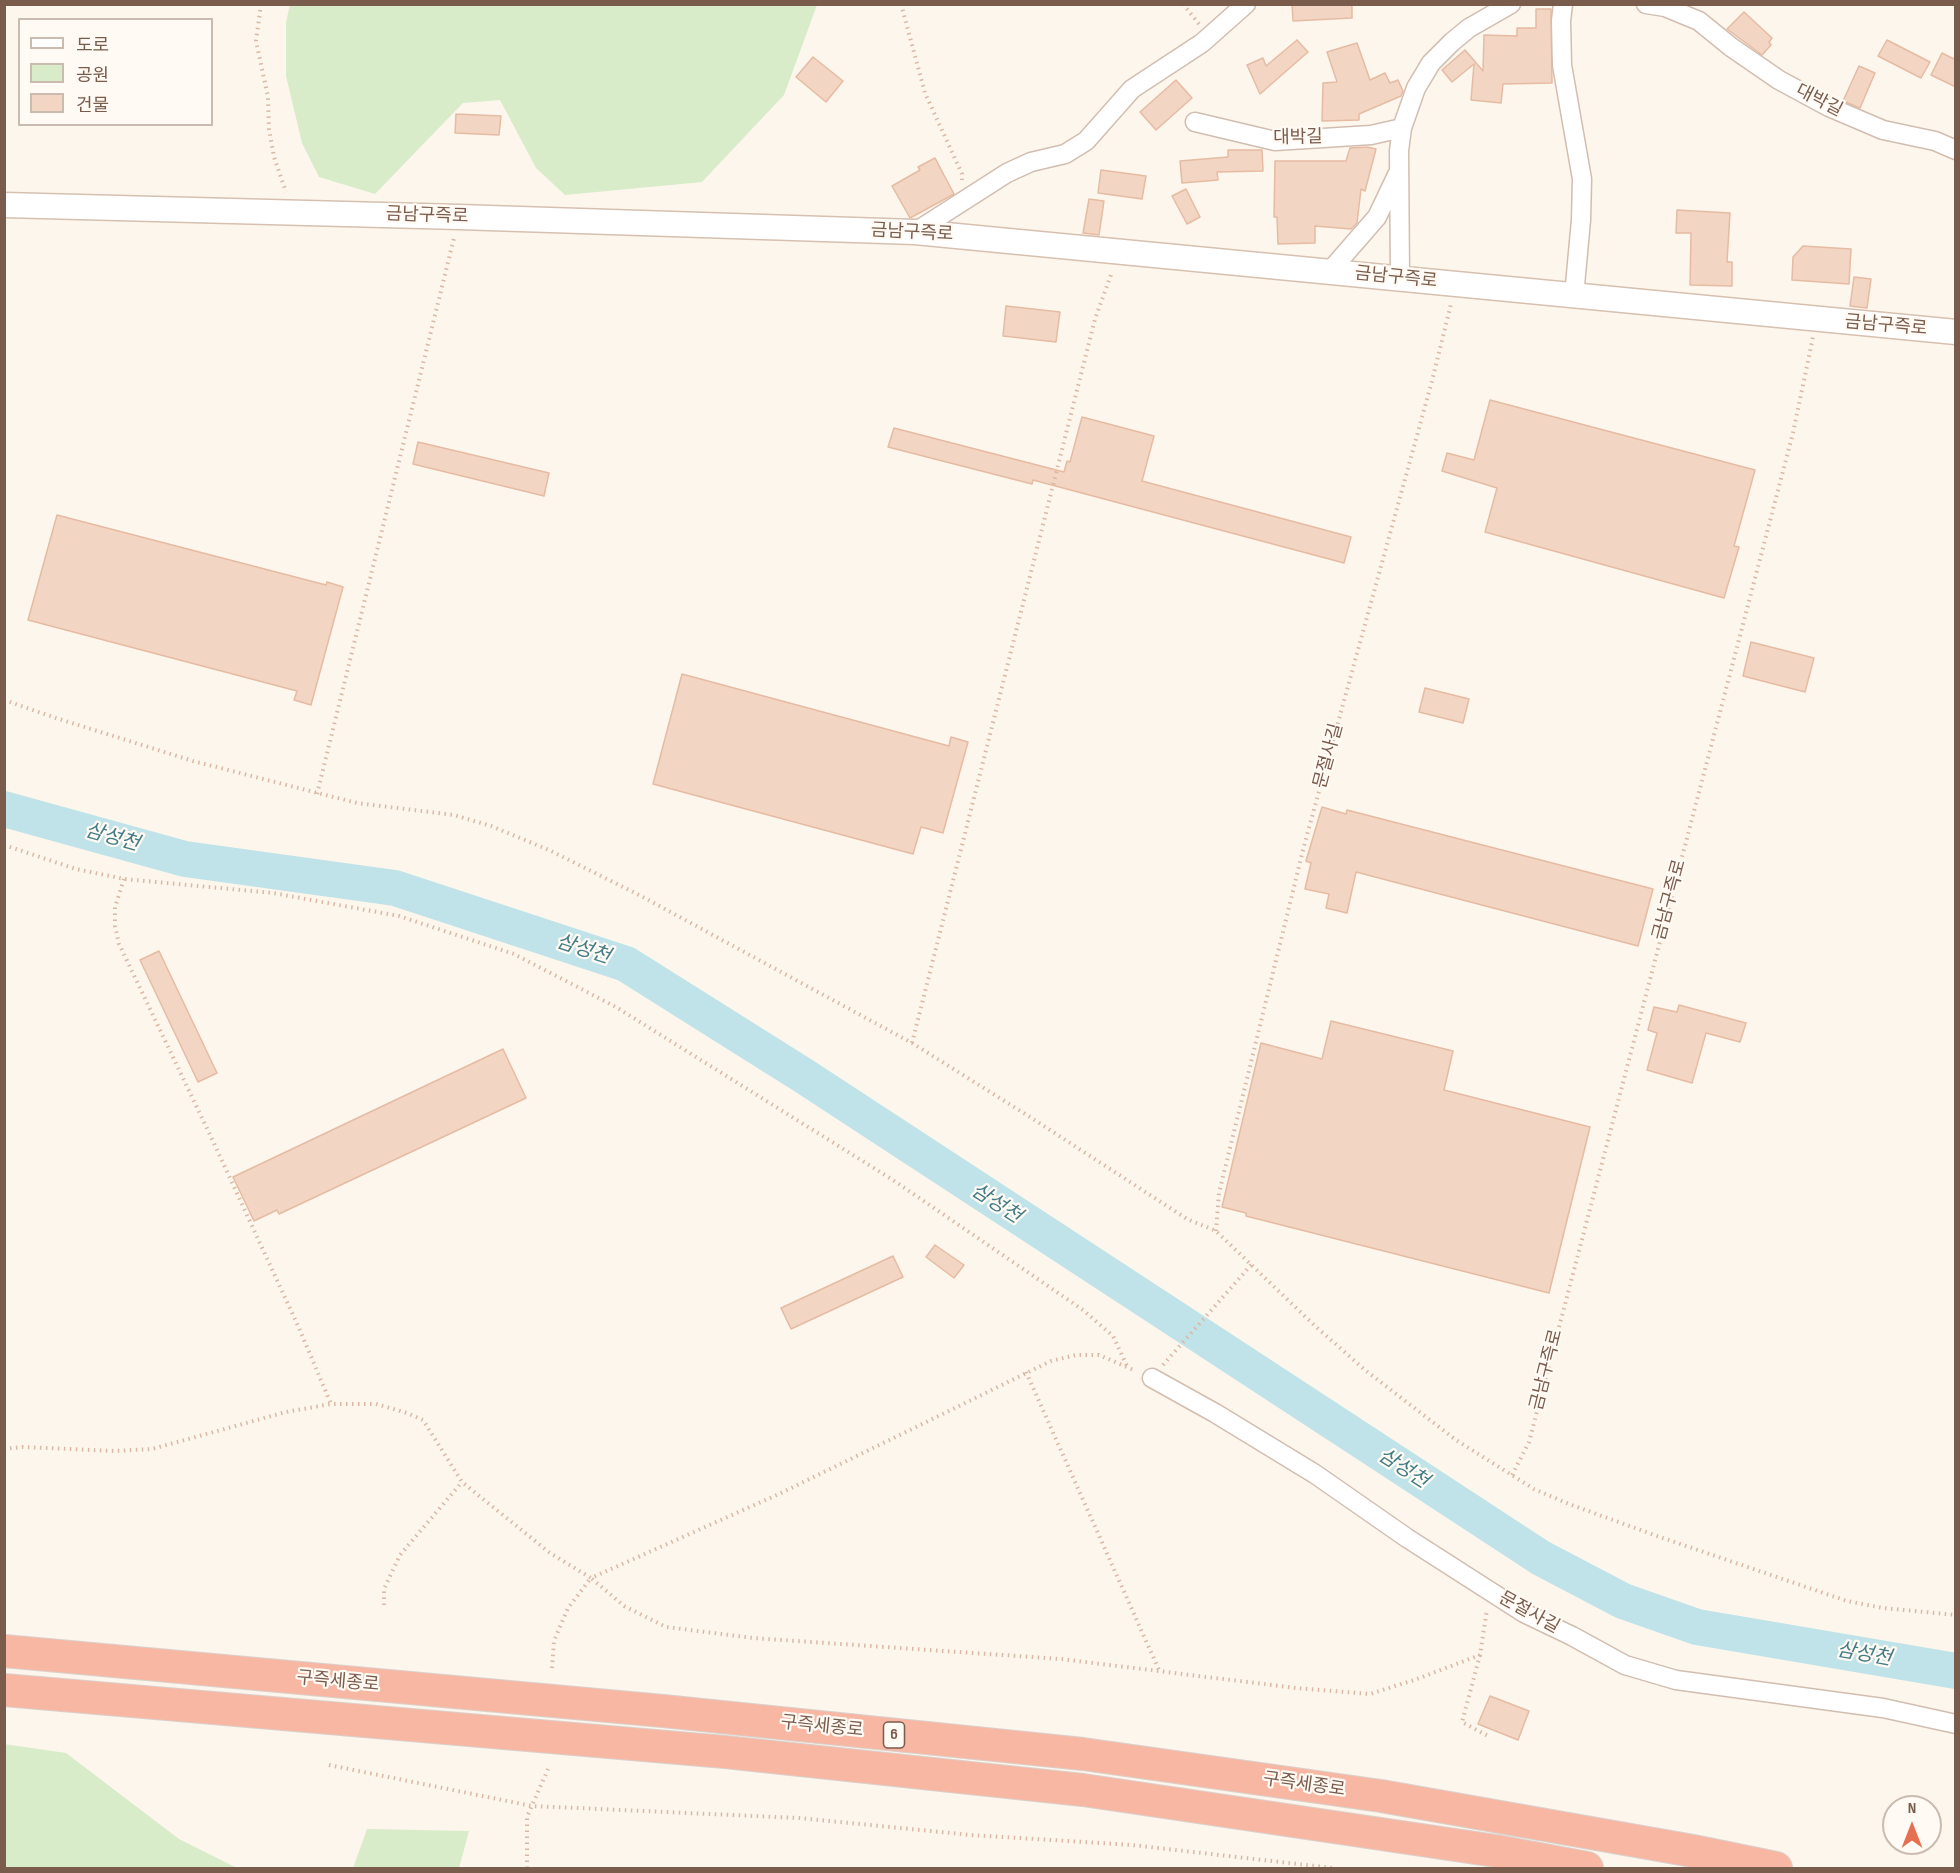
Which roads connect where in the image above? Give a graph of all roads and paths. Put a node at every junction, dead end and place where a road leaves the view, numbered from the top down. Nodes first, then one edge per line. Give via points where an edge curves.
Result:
1 (261, 4) edge
2 (901, 4) edge
3 (1245, 4) edge
4 (1511, 4) edge
5 (1563, 4) edge
6 (1646, 4) edge
7 (1699, 13) edge
8 (1195, 122) dead end
9 (1402, 128) junction
10 (1956, 150) edge
11 (1398, 173) junction
12 (964, 199) junction
13 (4, 205) edge
14 (293, 213) junction
15 (459, 217) junction
16 (915, 232) junction
17 (1123, 251) junction
18 (1330, 271) junction
19 (1400, 278) junction
20 (1455, 284) junction
21 (1574, 296) junction
22 (1816, 320) junction
23 (1956, 333) edge
24 (4, 699) edge
25 (317, 794) junction
26 (4, 845) edge
27 (124, 879) junction
28 (912, 1043) junction
29 (1216, 1231) junction
30 (1252, 1264) junction
31 (1164, 1364) dead end
32 (1128, 1367) junction
33 (1026, 1372) junction
34 (1152, 1378) joint
35 (331, 1404) junction
36 (4, 1449) edge
37 (1512, 1475) junction
38 (462, 1482) junction
39 (591, 1578) junction
40 (1490, 1592) junction
41 (384, 1605) dead end
42 (1956, 1615) edge
43 (4, 1651) edge
44 (1480, 1655) junction
45 (552, 1668) dead end
46 (1159, 1670) junction
47 (4, 1690) edge
48 (1956, 1724) edge
49 (1488, 1736) dead end
50 (329, 1765) dead end
51 (549, 1767) dead end
52 (532, 1806) junction
53 (527, 1869) edge
54 (1333, 1869) edge
55 (1587, 1869) edge
56 (1776, 1869) edge

1 - 14 path via 256,41 268,98 269,129
2 - 12 path via 925,93 962,174
3 - 12 street via 1202,43 1132,89 1086,141 1065,154 1006,173
4 - 9 street via 1470,28 1431,63 1416,88
5 - 21 street via 1562,65 1582,179
6 - 7 street, 대박길
7 - 10 street, 대박길 via 1731,47 1829,108 1883,130 1935,141
8 - 9 street, 대박길 via 1275,141 1371,135
9 - 11 street
11 - 18 street via 1377,217
11 - 19 street
12 - 16 street
13 - 14 main road, 금남구즉로
14 - 15 main road, 금남구즉로
15 - 16 main road, 금남구즉로
15 - 25 path
16 - 17 main road, 금남구즉로
17 - 18 main road, 금남구즉로
17 - 28 path via 1095,319
18 - 19 main road, 금남구즉로
19 - 20 main road, 금남구즉로
20 - 21 main road, 금남구즉로
20 - 29 path, 문절사길 via 1304,846 1219,1192
21 - 22 main road, 금남구즉로
22 - 23 main road, 금남구즉로
22 - 37 path, 금남구즉로 via 1792,433 1529,1442
24 - 25 path via 193,761
25 - 28 path via 357,803 454,814 549,850
26 - 27 path via 76,869
27 - 32 path via 273,893 399,916 514,954 616,1007 903,1187 1083,1310 1113,1336
27 - 35 path via 115,907 119,944
28 - 29 path via 1187,1219
29 - 30 path
30 - 31 path
30 - 37 path via 1365,1370 1456,1440
32 - 33 path via 1099,1355 1076,1355
32 - 34 path
33 - 39 path via 778,1494
33 - 46 path
34 - 40 street, 문절사길 via 1315,1474
35 - 36 path via 286,1412 152,1449
35 - 38 path via 376,1404 423,1420
37 - 42 path via 1569,1504 1847,1600 1883,1608
38 - 39 path via 550,1553
38 - 41 path via 400,1555 384,1589
39 - 45 path via 568,1608 554,1641
39 - 46 path via 624,1606 666,1627 753,1638 1061,1659
40 - 44 path
40 - 48 street, 문절사길 via 1625,1665 1676,1680 1883,1708
43 - 56 highway, 구즉세종로 / 6 via 1083,1754 1381,1796
44 - 46 path via 1370,1694
44 - 49 path via 1462,1722
47 - 55 highway, 구즉세종로 / 6 via 725,1752 1083,1790 1496,1851
50 - 52 path
51 - 52 path
52 - 53 path via 527,1817
52 - 54 path via 798,1818 971,1835 1132,1845

